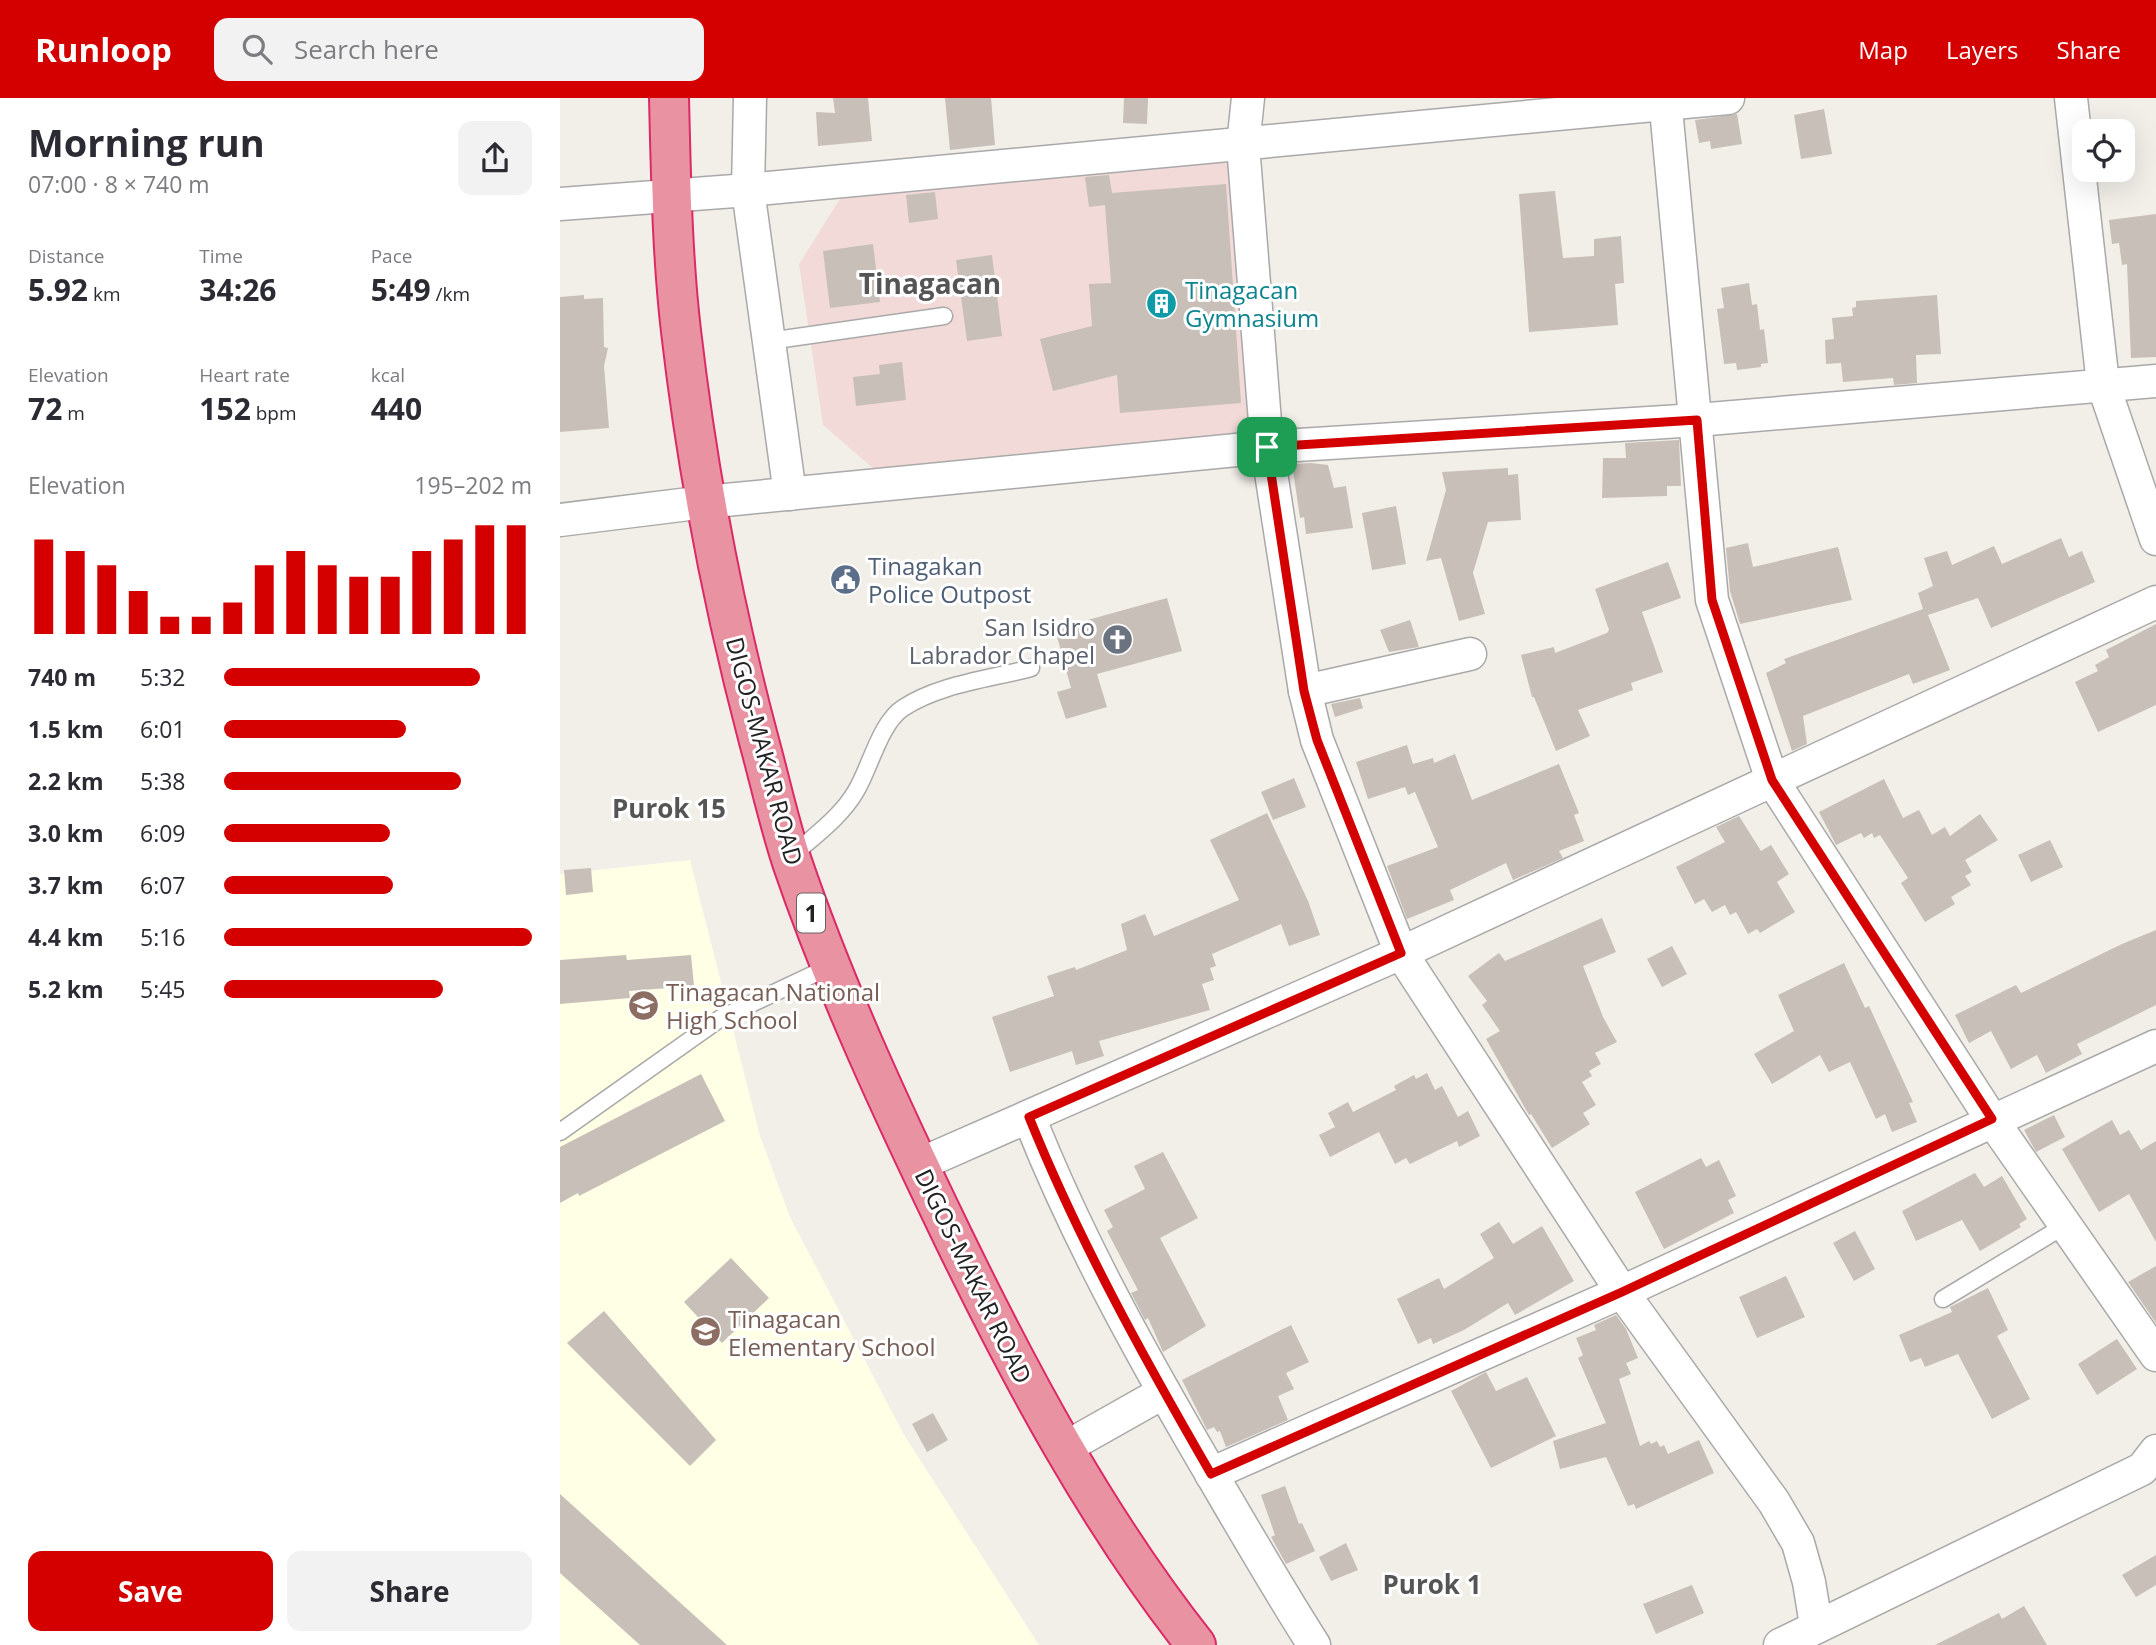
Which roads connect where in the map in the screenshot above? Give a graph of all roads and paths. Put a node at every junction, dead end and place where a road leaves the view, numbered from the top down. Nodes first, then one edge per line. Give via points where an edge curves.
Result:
1 (668, 98) edge
2 (750, 98) edge
3 (1248, 98) edge
4 (1728, 98) edge
5 (2071, 98) edge
6 (1665, 101) edge
7 (1243, 145) junction
8 (748, 190) junction
9 (672, 197) junction
10 (560, 204) edge
11 (944, 316) dead end
12 (769, 341) junction
13 (2156, 381) edge
14 (2103, 384) junction
15 (1697, 420) junction
16 (1267, 447) junction
17 (790, 494) junction
18 (705, 502) junction
19 (560, 520) edge
20 (2156, 539) edge
21 (2156, 603) edge
22 (1471, 654) dead end
23 (1031, 668) dead end
24 (1304, 691) junction
25 (1772, 780) junction
26 (791, 858) junction
27 (1401, 953) junction
28 (831, 966) junction
29 (2156, 1046) edge
30 (1029, 1117) junction
31 (1992, 1119) junction
32 (560, 1132) edge
33 (918, 1165) junction
34 (2064, 1226) junction
35 (1622, 1292) junction
36 (1943, 1299) dead end
37 (2156, 1355) edge
38 (1164, 1392) junction
39 (1063, 1449) junction
40 (2156, 1451) edge
41 (1211, 1474) junction
42 (1816, 1625) junction
43 (1196, 1645) edge
44 (1314, 1645) edge
45 (1780, 1645) edge

1 - 9 highway, DIGOS-MAKAR ROAD / 1
2 - 8 street
3 - 7 street
4 - 6 street
5 - 14 street
6 - 7 street
6 - 15 street
7 - 8 street
7 - 16 street
8 - 9 street
8 - 12 street
9 - 10 street
9 - 18 highway, DIGOS-MAKAR ROAD / 1 via 681,328
11 - 12 lane
12 - 17 street
13 - 14 street
14 - 15 street
14 - 20 street
15 - 16 street
15 - 25 street via 1712,600
16 - 17 street
16 - 24 street
17 - 18 street
18 - 19 street
18 - 26 highway, DIGOS-MAKAR ROAD / 1 via 744,683
21 - 25 street
22 - 24 street
23 - 26 lane via 929,695 902,709 891,719 856,793
24 - 27 street via 1317,740
25 - 27 street
25 - 31 street
26 - 28 highway, DIGOS-MAKAR ROAD / 1
27 - 30 street
27 - 35 street
28 - 32 lane via 721,1018
28 - 33 highway, DIGOS-MAKAR ROAD / 1
29 - 31 street
30 - 33 street
30 - 38 street via 1059,1191
31 - 34 street
31 - 35 street
33 - 39 highway, DIGOS-MAKAR ROAD / 1 via 1007,1349
34 - 36 lane
34 - 37 street
35 - 41 street
35 - 42 street via 1748,1463 1798,1543
38 - 39 street
38 - 41 street
39 - 43 highway, DIGOS-MAKAR ROAD / 1
40 - 42 street via 2142,1469
41 - 44 street
42 - 45 street

